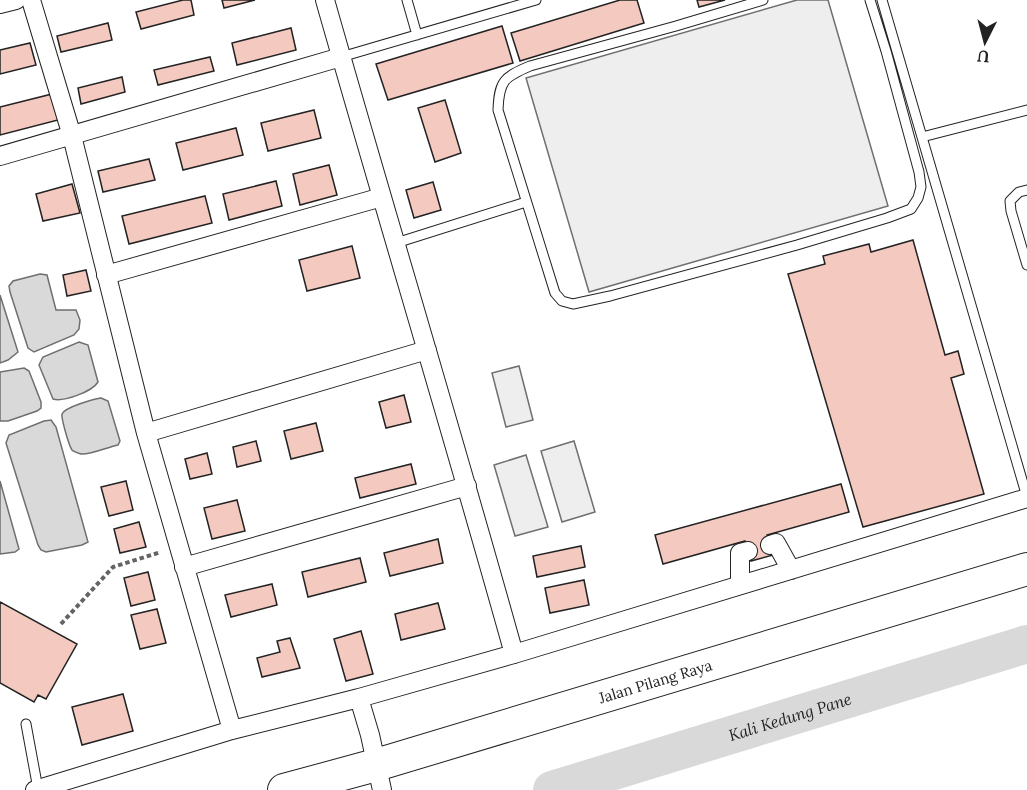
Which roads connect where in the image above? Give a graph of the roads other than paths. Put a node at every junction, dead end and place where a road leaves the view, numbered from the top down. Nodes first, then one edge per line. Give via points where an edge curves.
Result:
1 (15, 0) edge
2 (31, 0) edge
3 (325, 0) edge
4 (407, 0) edge
5 (536, 0) edge
6 (763, 0) edge
7 (870, 0) edge
8 (882, 0) edge
9 (0, 4) edge
10 (417, 35) junction
11 (341, 57) junction
12 (1027, 110) edge
13 (72, 136) junction
14 (922, 137) junction
15 (0, 156) edge
16 (1027, 190) edge
17 (382, 197) junction
18 (526, 202) junction
19 (396, 243) junction
20 (1027, 265) edge
21 (106, 275) junction
22 (427, 350) junction
23 (146, 433) junction
24 (467, 486) junction
25 (1027, 497) edge
26 (770, 545) dead end
27 (748, 551) dead end
28 (184, 567) junction
29 (1027, 569) edge
30 (791, 570) junction
31 (740, 585) junction
32 (514, 654) junction
33 (361, 705) junction
34 (26, 724) dead end
35 (232, 730) junction
36 (379, 778) edge
37 (37, 790) edge
38 (284, 790) edge

1 - 9 street
2 - 13 street
3 - 11 street
4 - 10 lane
5 - 10 lane
6 - 18 lane via 510,75 498,93 498,110
7 - 18 lane via 919,172 921,187 911,209 797,245 573,304 562,301 555,293
8 - 14 lane
10 - 11 lane
11 - 13 street
11 - 17 street
12 - 14 lane
13 - 15 street
13 - 21 street
14 - 25 lane
16 - 20 lane via 1010,201
17 - 19 street
17 - 21 street
18 - 19 lane
19 - 22 street
21 - 23 street
22 - 23 street
22 - 24 street
23 - 28 street
24 - 28 street
24 - 32 street
25 - 30 street
26 - 30 street via 776,543
27 - 31 street via 740,553
28 - 35 street
29 - 36 highway, Jalan Pilang Raya
30 - 31 street
31 - 32 street
32 - 33 street
33 - 35 street
33 - 36 street
34 - 37 lane
35 - 37 street
36 - 38 highway, Jalan Pilang Raya

